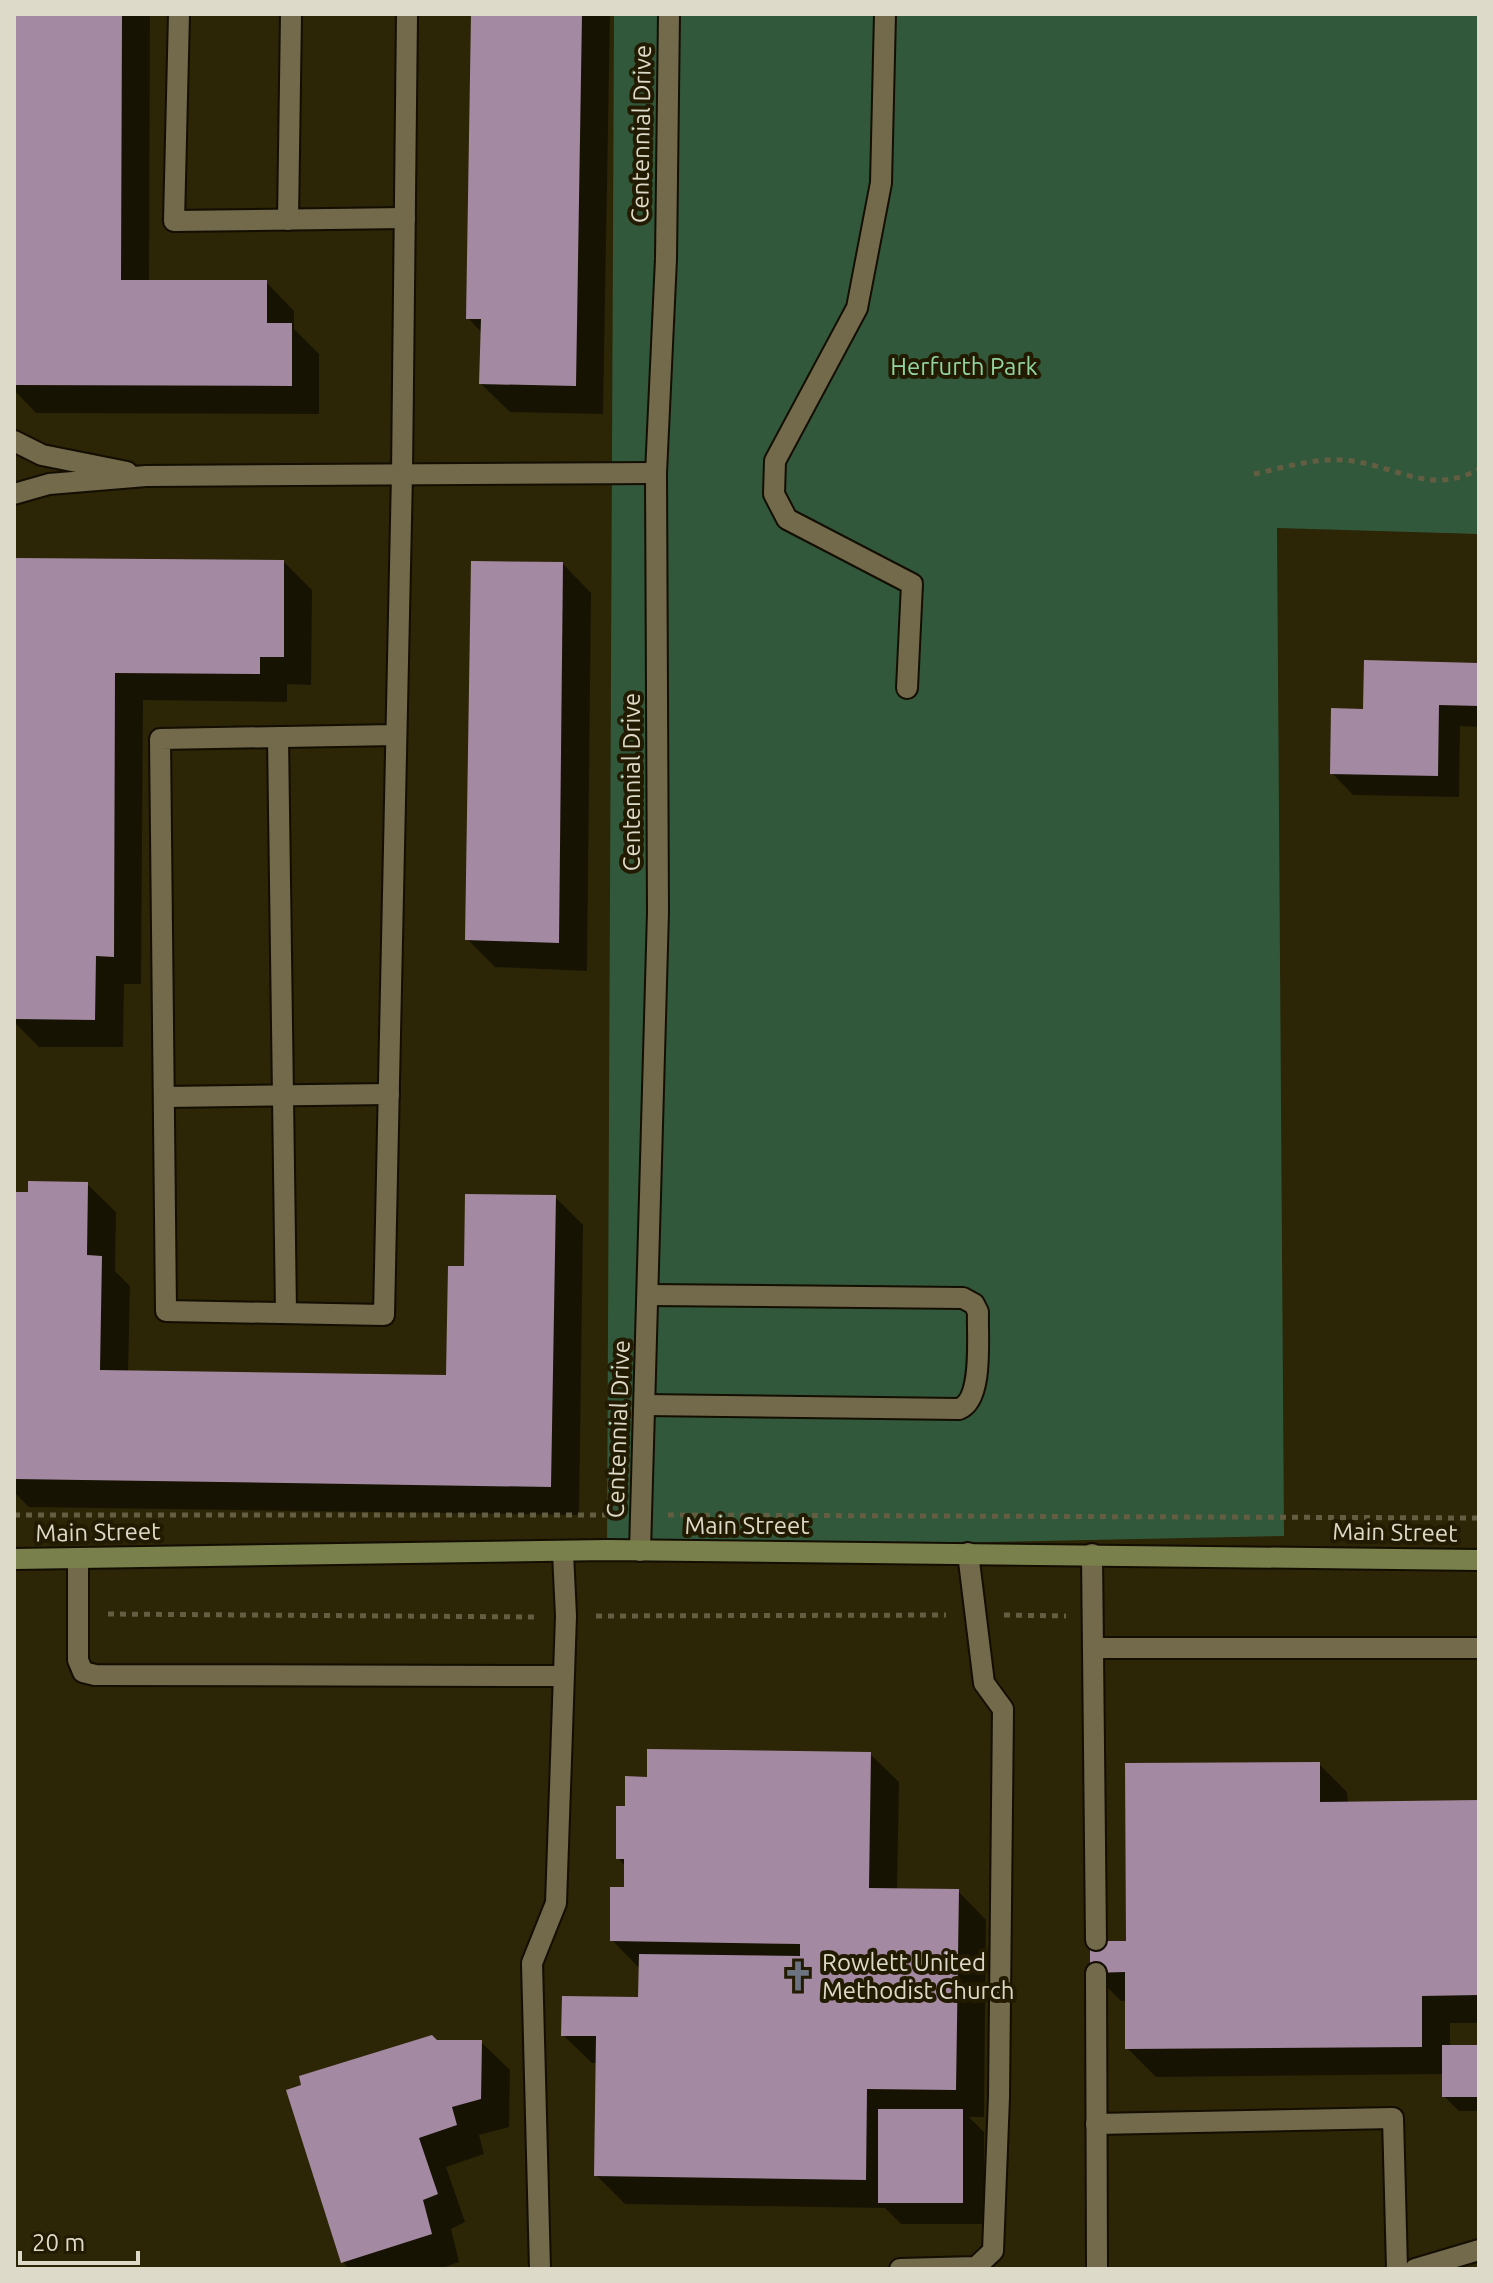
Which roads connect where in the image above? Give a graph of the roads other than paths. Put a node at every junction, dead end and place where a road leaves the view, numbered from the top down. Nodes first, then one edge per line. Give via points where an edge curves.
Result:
1 (179, 14) edge
2 (291, 14) edge
3 (407, 14) edge
4 (669, 14) edge
5 (885, 14) edge
6 (405, 218) junction
7 (288, 220) junction
8 (14, 441) edge
9 (656, 473) junction
10 (402, 474) junction
11 (146, 476) junction
12 (14, 494) edge
13 (907, 688) dead end
14 (396, 735) junction
15 (278, 737) junction
16 (389, 1094) junction
17 (282, 1095) junction
18 (164, 1097) junction
19 (649, 1295) junction
20 (286, 1313) junction
21 (645, 1405) junction
22 (640, 1551) junction
23 (563, 1553) junction
24 (968, 1553) junction
25 (1092, 1554) junction
26 (78, 1558) junction
27 (14, 1559) edge
28 (1479, 1560) edge
29 (1093, 1648) junction
30 (1479, 1648) edge
31 (563, 1676) junction
32 (1096, 1940) dead end
33 (1096, 1973) dead end
34 (1096, 2124) junction
35 (1479, 2250) edge
36 (993, 2260) edge
37 (540, 2269) edge
38 (900, 2269) edge
39 (1097, 2269) edge
40 (1397, 2269) edge
41 (1415, 2269) edge

1 - 7 street via 174,221
2 - 7 street
3 - 6 street
4 - 9 street, Centennial Drive
5 - 13 street via 881,183 857,308 775,461 774,494 787,519 912,584
6 - 7 street
6 - 10 street
8 - 11 street via 42,455
9 - 10 street
9 - 19 street, Centennial Drive via 658,912
10 - 11 street
10 - 14 street
11 - 12 street via 49,484
14 - 15 street
14 - 16 street
15 - 17 street
15 - 18 street via 160,739
16 - 17 street
16 - 20 street via 384,1315
17 - 18 street
17 - 20 street
18 - 20 street via 166,1311
19 - 21 street, Centennial Drive
19 - 21 street via 963,1298 978,1312 976,1386 967,1406 959,1409
21 - 22 street, Centennial Drive
22 - 23 street, Main Street
22 - 24 street, Main Street
23 - 26 street, Main Street
23 - 31 street
24 - 25 street, Main Street
24 - 36 street via 984,1683 1003,1709
25 - 28 street, Main Street
25 - 29 street
26 - 27 street, Main Street
26 - 31 street via 78,1660 83,1672 95,1675
29 - 30 street
29 - 32 street
31 - 37 street via 556,1903 532,1963
33 - 34 street
34 - 39 street
34 - 40 street via 1393,2118
35 - 41 street
36 - 38 street via 976,2267

